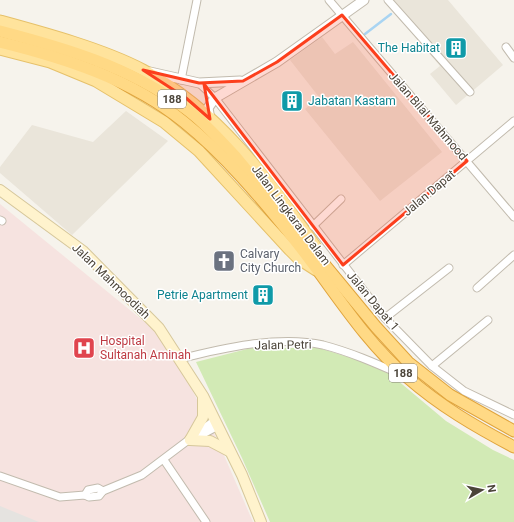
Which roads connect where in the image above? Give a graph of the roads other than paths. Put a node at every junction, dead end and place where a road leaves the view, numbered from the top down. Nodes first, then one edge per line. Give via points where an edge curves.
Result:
1 (197, 0) edge
2 (330, 0) edge
3 (364, 0) edge
4 (389, 1) edge
5 (342, 15) junction
6 (0, 21) edge
7 (0, 31) edge
8 (0, 42) edge
9 (506, 47) dead end
10 (0, 49) edge
11 (16, 54) junction
12 (0, 56) edge
13 (514, 58) edge
14 (143, 70) junction
15 (181, 80) junction
16 (243, 81) junction
17 (199, 83) junction
18 (470, 92) dead end
19 (215, 98) junction
20 (210, 119) junction
21 (514, 121) edge
22 (467, 161) junction
23 (0, 190) edge
24 (341, 199) dead end
25 (514, 217) edge
26 (313, 226) junction
27 (297, 237) junction
28 (514, 255) edge
29 (343, 265) junction
30 (449, 268) dead end
31 (317, 270) junction
32 (477, 288) dead end
33 (348, 293) junction
34 (385, 318) junction
35 (488, 320) dead end
36 (180, 359) junction
37 (432, 366) junction
38 (406, 377) junction
39 (203, 396) junction
40 (514, 415) edge
41 (216, 423) junction
42 (514, 431) edge
43 (190, 440) junction
44 (514, 447) edge
45 (229, 451) junction
46 (164, 460) junction
47 (0, 476) edge
48 (206, 522) edge
49 (261, 522) edge

1 - 15 street
2 - 5 street, Jalan Bilal Mahmood
3 - 5 street
4 - 18 street
5 - 16 street via 277,62
5 - 22 street, Jalan Bilal Mahmood
6 - 14 main road, Jalan Lingkaran Dalam via 96,50
7 - 27 highway, Jalan Lingkaran Dalam / 188 via 50,44 114,66 183,106 212,131 235,156
8 - 27 highway, Jalan Lingkaran Dalam / 188 via 84,67 149,98 183,122 216,151
9 - 13 street
10 - 11 main road, Jalan Lingkaran Dalam
11 - 12 main road
11 - 31 main road, Jalan Lingkaran Dalam via 50,62 96,81 164,122 199,150 295,254
14 - 15 street
14 - 20 main road, Jalan Lingkaran Dalam via 186,98
15 - 17 street
16 - 17 street
16 - 19 street
17 - 19 street, Jalan Dapat 1
19 - 20 street via 208,108
19 - 26 street, Jalan Dapat 1
20 - 33 main road, Jalan Lingkaran Dalam via 233,140 269,182
21 - 22 street, Jalan Dapat
22 - 25 street, Jalan Bilal Mahmood
22 - 29 street, Jalan Dapat
23 - 36 main road, Jalan Mahmoodiah via 83,251 159,328
24 - 26 street
26 - 29 street, Jalan Dapat 1
27 - 31 highway, Jalan Lingkaran Dalam / 188
27 - 33 highway, Jalan Lingkaran Dalam / 188
28 - 32 street
29 - 34 street, Jalan Dapat 1
30 - 34 street
31 - 38 highway, Jalan Lingkaran Dalam / 188 via 369,338
33 - 42 highway, Jalan Lingkaran Dalam / 188 via 408,362 450,395
34 - 37 street, Jalan Dapat 1
35 - 37 street
36 - 38 street, Jalan Petri via 269,343 322,345 367,359
36 - 39 main road, Jalan Mahmoodiah
37 - 40 street, Jalan Dapat 1 via 464,391
38 - 44 highway, Jalan Lingkaran Dalam / 188 via 443,406
39 - 41 main road, Jalan Mahmoodiah
39 - 43 main road via 203,417
41 - 43 street via 198,432
41 - 45 main road, Jalan Mahmoodiah
43 - 45 main road via 210,441
43 - 46 street
45 - 49 main road, Jalan Mahmoodiah
46 - 47 street via 142,475 103,491 98,488 88,490 84,495 60,497
46 - 48 street

